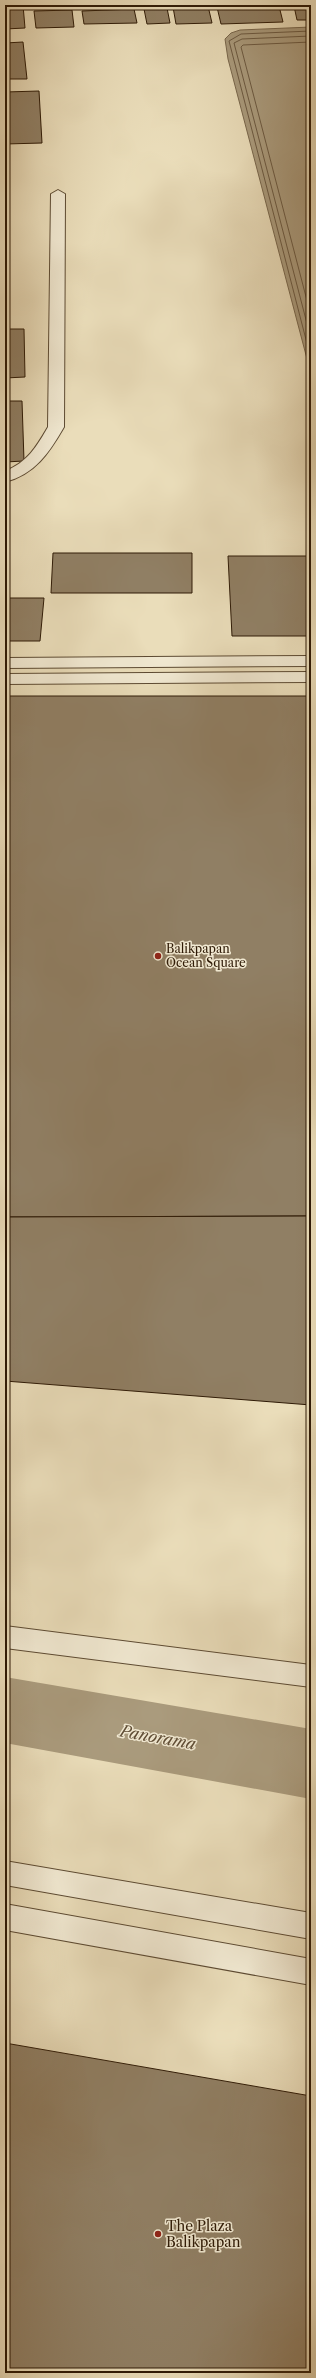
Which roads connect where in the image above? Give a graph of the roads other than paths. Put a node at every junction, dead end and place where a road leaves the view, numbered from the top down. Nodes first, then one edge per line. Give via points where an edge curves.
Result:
1 (58, 194) dead end
2 (5, 477) edge
3 (311, 661) edge
4 (5, 663) edge
5 (311, 677) edge
6 (5, 679) edge
7 (5, 1637) edge
8 (5, 1652) edge
9 (311, 1676) edge
10 (311, 1690) edge
11 (5, 1873) edge
12 (5, 1917) edge
13 (311, 1926) edge
14 (311, 1972) edge

1 - 2 street via 56,427 40,455 21,472
3 - 4 street
5 - 6 street
7 - 9 street
8 - 10 street
11 - 13 street
12 - 14 street

